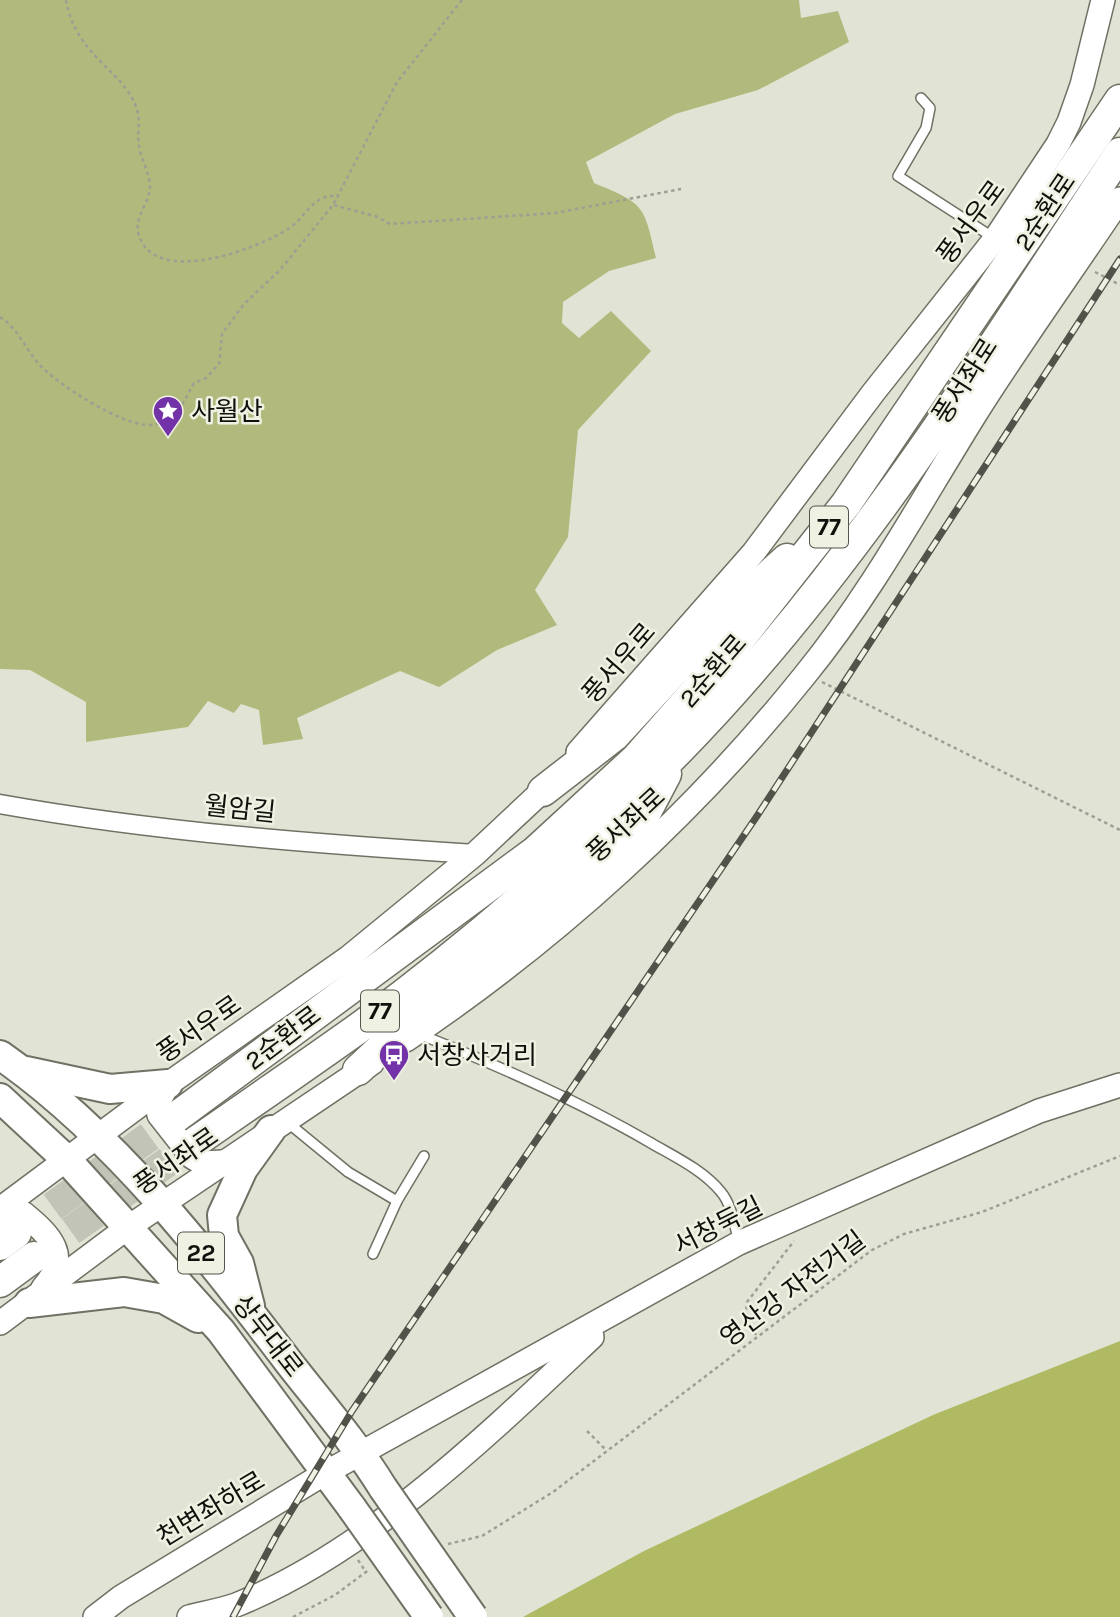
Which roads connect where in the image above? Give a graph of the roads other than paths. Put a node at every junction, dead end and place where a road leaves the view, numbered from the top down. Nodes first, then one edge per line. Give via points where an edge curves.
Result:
1 (1103, 0) edge
2 (921, 98) dead end
3 (1120, 100) edge
4 (1120, 153) edge
5 (1099, 182) edge
6 (995, 239) junction
7 (846, 504) junction
8 (680, 748) junction
9 (543, 791) junction
10 (0, 804) edge
11 (475, 854) junction
12 (417, 1032) junction
13 (10, 1062) edge
14 (358, 1070) junction
15 (168, 1084) junction
16 (1120, 1086) edge
17 (0, 1098) edge
18 (175, 1118) tunnel mouth
19 (278, 1126) junction
20 (99, 1139) junction
21 (194, 1143) tunnel mouth
22 (424, 1156) dead end
23 (68, 1161) junction
24 (222, 1162) junction
25 (397, 1201) junction
26 (161, 1207) junction
27 (4, 1226) edge
28 (127, 1228) junction
29 (739, 1243) junction
30 (373, 1254) dead end
31 (34, 1257) tunnel mouth
32 (0, 1282) edge
33 (29, 1303) junction
34 (617, 1313) junction
35 (253, 1315) junction
36 (0, 1323) edge
37 (221, 1331) junction
38 (360, 1455) junction
39 (327, 1472) junction
40 (95, 1617) edge
41 (189, 1617) edge
42 (429, 1617) edge
43 (473, 1617) edge

1 - 6 street, 풍서우로 via 1069,122
2 - 6 lane via 930,108 926,128 898,176
3 - 5 highway, 2순환로 / 77
4 - 5 highway, 2순환로 / 77
5 - 7 highway, 2순환로 / 77
5 - 8 highway, 2순환로 / 77 via 854,543
5 - 12 street, 풍서좌로 via 1077,263 978,410 864,594 806,674 700,794 624,866 539,942
6 - 9 street, 풍서우로 via 754,552
7 - 9 highway via 727,613 614,736
7 - 18 highway, 2순환로 / 77 via 724,659 646,748 536,851
8 - 14 highway via 646,813 569,889 449,985
8 - 21 highway, 2순환로 / 77 via 557,868 439,966
9 - 11 street, 풍서우로
10 - 11 street, 월암길 via 332,845
11 - 15 street, 풍서우로 via 339,965
12 - 14 street, 풍서좌로
12 - 29 lane via 612,1120 687,1164 710,1180 728,1201
13 - 15 main road via 110,1089
13 - 20 main road, 상무대로 / 22
14 - 19 street, 풍서좌로
15 - 20 street, 풍서우로
15 - 24 street via 157,1105 159,1115 192,1157 202,1163
16 - 29 street, 서창둑길 via 1039,1111
17 - 23 main road, 상무대로 / 22
19 - 24 street, 풍서좌로
19 - 25 lane
19 - 35 main road via 243,1169 222,1215 224,1236 239,1263
20 - 23 street, 풍서우로
20 - 26 main road, 상무대로 / 22
22 - 25 lane
23 - 27 street, 풍서우로
23 - 28 main road, 상무대로 / 22
24 - 26 street, 풍서좌로
25 - 30 lane
26 - 28 street, 풍서좌로
26 - 35 main road, 상무대로 / 22
27 - 33 street via 23,1213 45,1232 57,1253 55,1274
28 - 33 street, 풍서좌로
28 - 37 main road, 상무대로 / 22
29 - 34 street, 서창둑길
31 - 32 highway
33 - 36 street, 풍서좌로
33 - 37 main road via 124,1292 164,1299
34 - 38 street, 서창둑길
34 - 41 street via 499,1424 347,1545 235,1605
35 - 38 main road, 상무대로 / 22
37 - 39 main road, 상무대로 / 22
38 - 39 street, 천변좌하로
38 - 43 main road, 상무대로 / 22, bridge
39 - 40 street, 천변좌하로
39 - 42 main road, 상무대로 / 22, bridge

